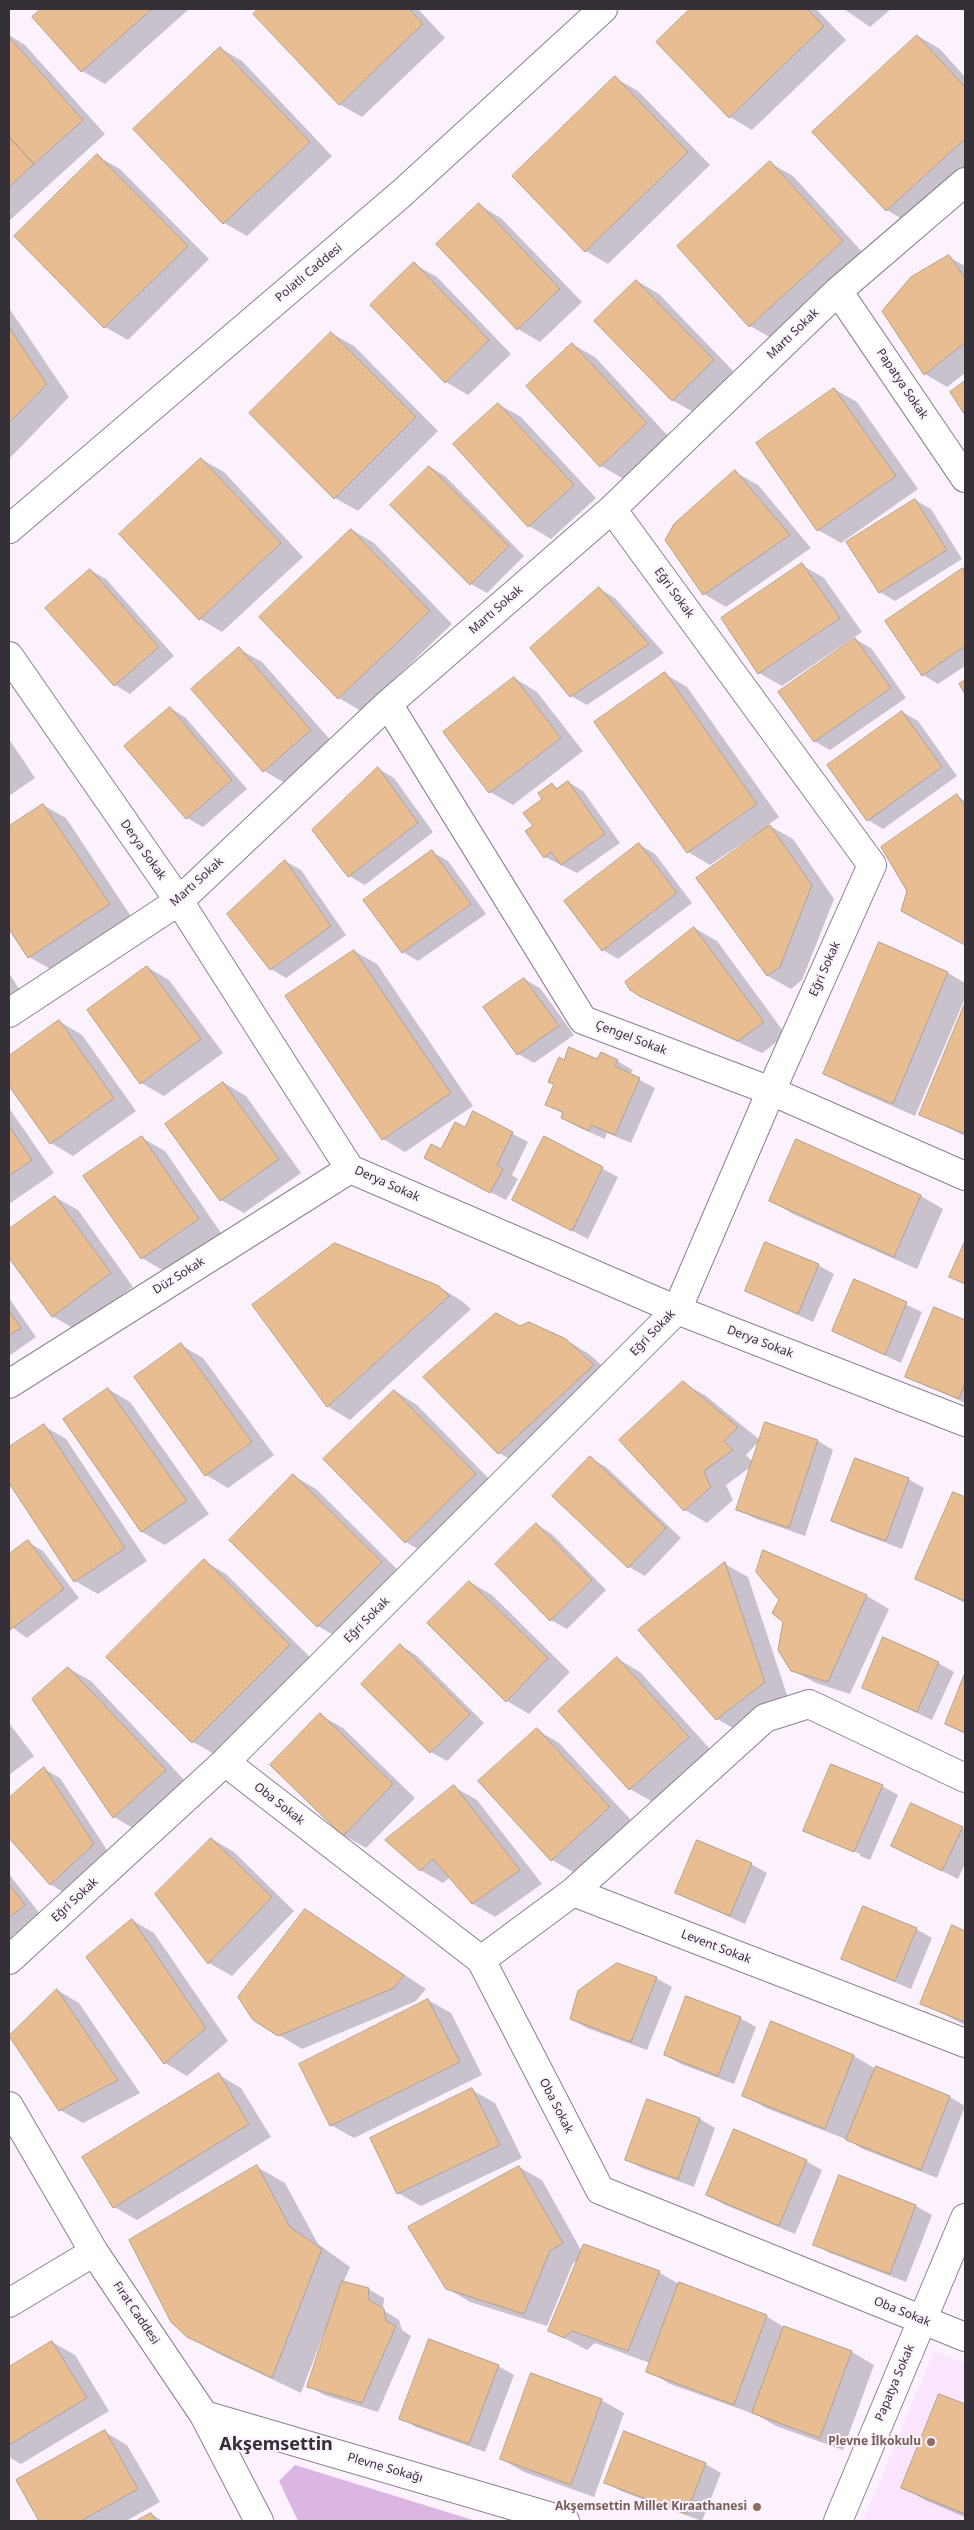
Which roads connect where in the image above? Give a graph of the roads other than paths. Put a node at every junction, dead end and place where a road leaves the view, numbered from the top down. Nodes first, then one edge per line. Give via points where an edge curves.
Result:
1 (603, 9) edge
2 (965, 182) edge
3 (838, 291) junction
4 (965, 478) edge
5 (612, 509) junction
6 (9, 529) edge
7 (9, 656) edge
8 (388, 704) junction
9 (179, 901) junction
10 (9, 1013) edge
11 (770, 1091) junction
12 (350, 1169) junction
13 (965, 1176) edge
14 (677, 1310) junction
15 (9, 1384) edge
16 (965, 1422) edge
17 (225, 1762) junction
18 (965, 1778) edge
19 (573, 1892) junction
20 (9, 1960) edge
21 (481, 1960) junction
22 (965, 2043) edge
23 (9, 2106) edge
24 (965, 2218) edge
25 (94, 2252) junction
26 (9, 2303) edge
27 (922, 2320) junction
28 (965, 2337) edge
29 (204, 2415) junction
30 (259, 2521) edge
31 (565, 2521) edge
32 (838, 2521) edge

1 - 6 street, Polatlı Caddesi via 401,194
2 - 3 street, Martı Sokak
3 - 4 street, Papatya Sokak
3 - 5 street, Martı Sokak
5 - 8 street, Martı Sokak
5 - 11 street, Eğri Sokak via 872,865
7 - 9 street, Derya Sokak
8 - 9 street, Martı Sokak
8 - 11 street, Çengel Sokak via 583,1020
9 - 10 street, Martı Sokak
9 - 12 street, Derya Sokak
11 - 13 street, Çengel Sokak
11 - 14 street, Eğri Sokak
12 - 14 street, Derya Sokak
12 - 15 street, Düz Sokak
14 - 16 street, Derya Sokak
14 - 17 street, Eğri Sokak
17 - 20 street, Eğri Sokak
17 - 21 street, Oba Sokak
18 - 19 street via 809,1704 765,1718
19 - 21 street
19 - 22 street, Levent Sokak
21 - 27 street, Oba Sokak via 600,2190
23 - 25 street, Fırat Caddesi
24 - 27 street, Papatya Sokak
25 - 26 street
25 - 29 street, Fırat Caddesi
27 - 28 street, Oba Sokak
27 - 32 street, Papatya Sokak
29 - 30 street, Fırat Caddesi
29 - 31 street, Plevne Sokağı

